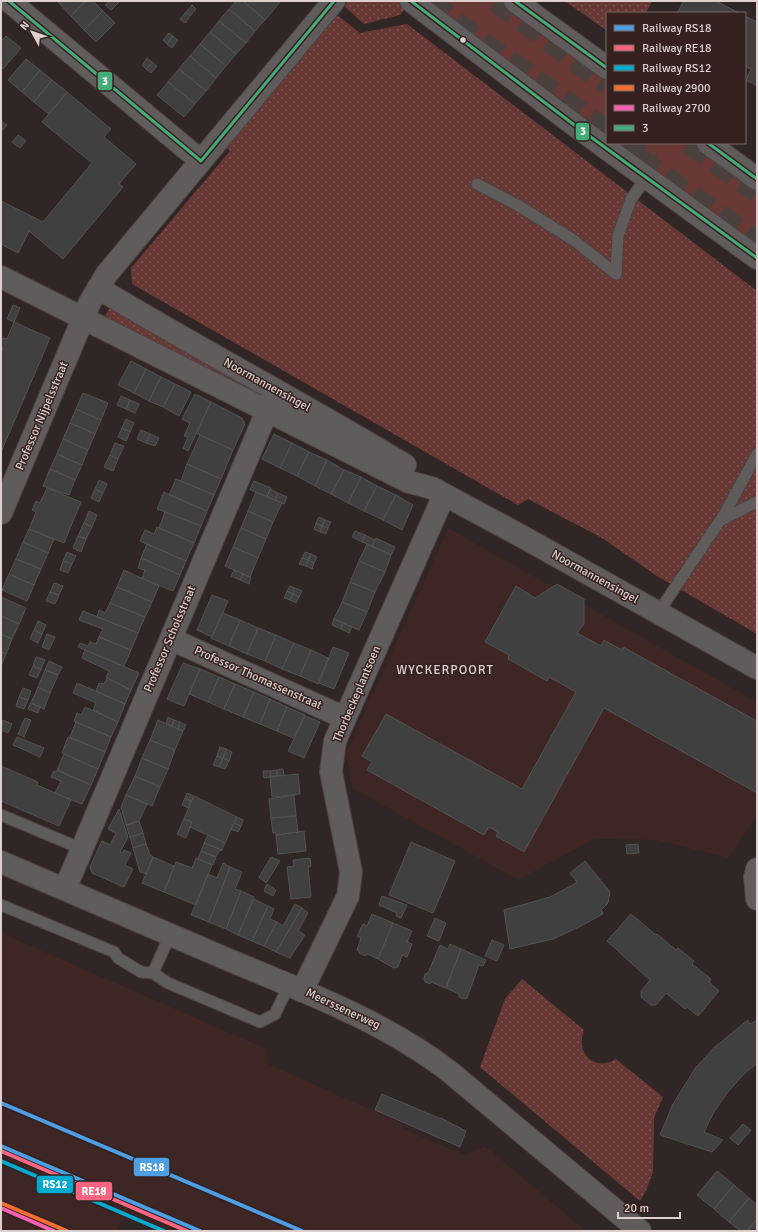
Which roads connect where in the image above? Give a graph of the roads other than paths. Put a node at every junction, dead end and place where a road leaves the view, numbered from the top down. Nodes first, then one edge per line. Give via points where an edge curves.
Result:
1 (9, 1) edge
2 (334, 1) edge
3 (411, 1) edge
4 (515, 1) edge
5 (606, 67) edge
6 (709, 144) edge
7 (201, 161) junction
8 (647, 177) junction
9 (757, 179) edge
10 (477, 184) dead end
11 (757, 258) edge
12 (1, 277) edge
13 (98, 288) junction
14 (83, 320) junction
15 (276, 390) junction
16 (267, 410) junction
17 (757, 454) edge
18 (6, 485) edge
19 (438, 491) junction
20 (757, 502) edge
21 (1, 513) edge
22 (720, 520) junction
23 (658, 613) junction
24 (170, 639) junction
25 (757, 668) edge
26 (345, 718) junction
27 (1, 815) edge
28 (82, 850) junction
29 (1, 862) edge
30 (757, 869) edge
31 (65, 889) junction
32 (757, 899) edge
33 (1, 905) edge
34 (170, 935) junction
35 (154, 973) junction
36 (296, 988) junction
37 (640, 1231) edge

1 - 7 street
2 - 7 street, Professor Nijpelsstraat
3 - 8 street
4 - 5 street
6 - 9 street
7 - 13 street, Professor Nijpelsstraat
8 - 10 lane via 631,199 618,236 616,274 575,241 519,206
8 - 11 street
12 - 14 street, Noormannensingel
13 - 14 street, Professor Nijpelsstraat
13 - 15 street, Noormannensingel via 174,334
14 - 16 street, Noormannensingel
14 - 18 street, Professor Nijpelsstraat
15 - 16 street, Professor Scholsstraat
15 - 19 street, Noormannensingel via 413,471
16 - 19 street, Noormannensingel via 409,482
16 - 24 street, Professor Scholsstraat
17 - 22 lane
18 - 21 street, Professor Nijpelsstraat
19 - 23 street, Noormannensingel
19 - 26 street, Thorbeckeplantsoen
20 - 22 lane
22 - 23 lane
23 - 25 street, Noormannensingel
24 - 26 street, Professor Thomassenstraat
24 - 28 street, Professor Scholsstraat
26 - 36 street, Thorbeckeplantsoen via 335,741 331,772 351,872 348,896
27 - 28 lane
28 - 31 street, Professor Scholsstraat
29 - 31 street, Meerssenerweg
30 - 32 street
31 - 34 street, Meerssenerweg
33 - 35 lane via 114,952 118,958 141,972
34 - 35 lane
34 - 36 street, Meerssenerweg
35 - 36 lane via 168,983 260,1022 275,1014
36 - 37 street, Meerssenerweg via 378,1025 428,1055

